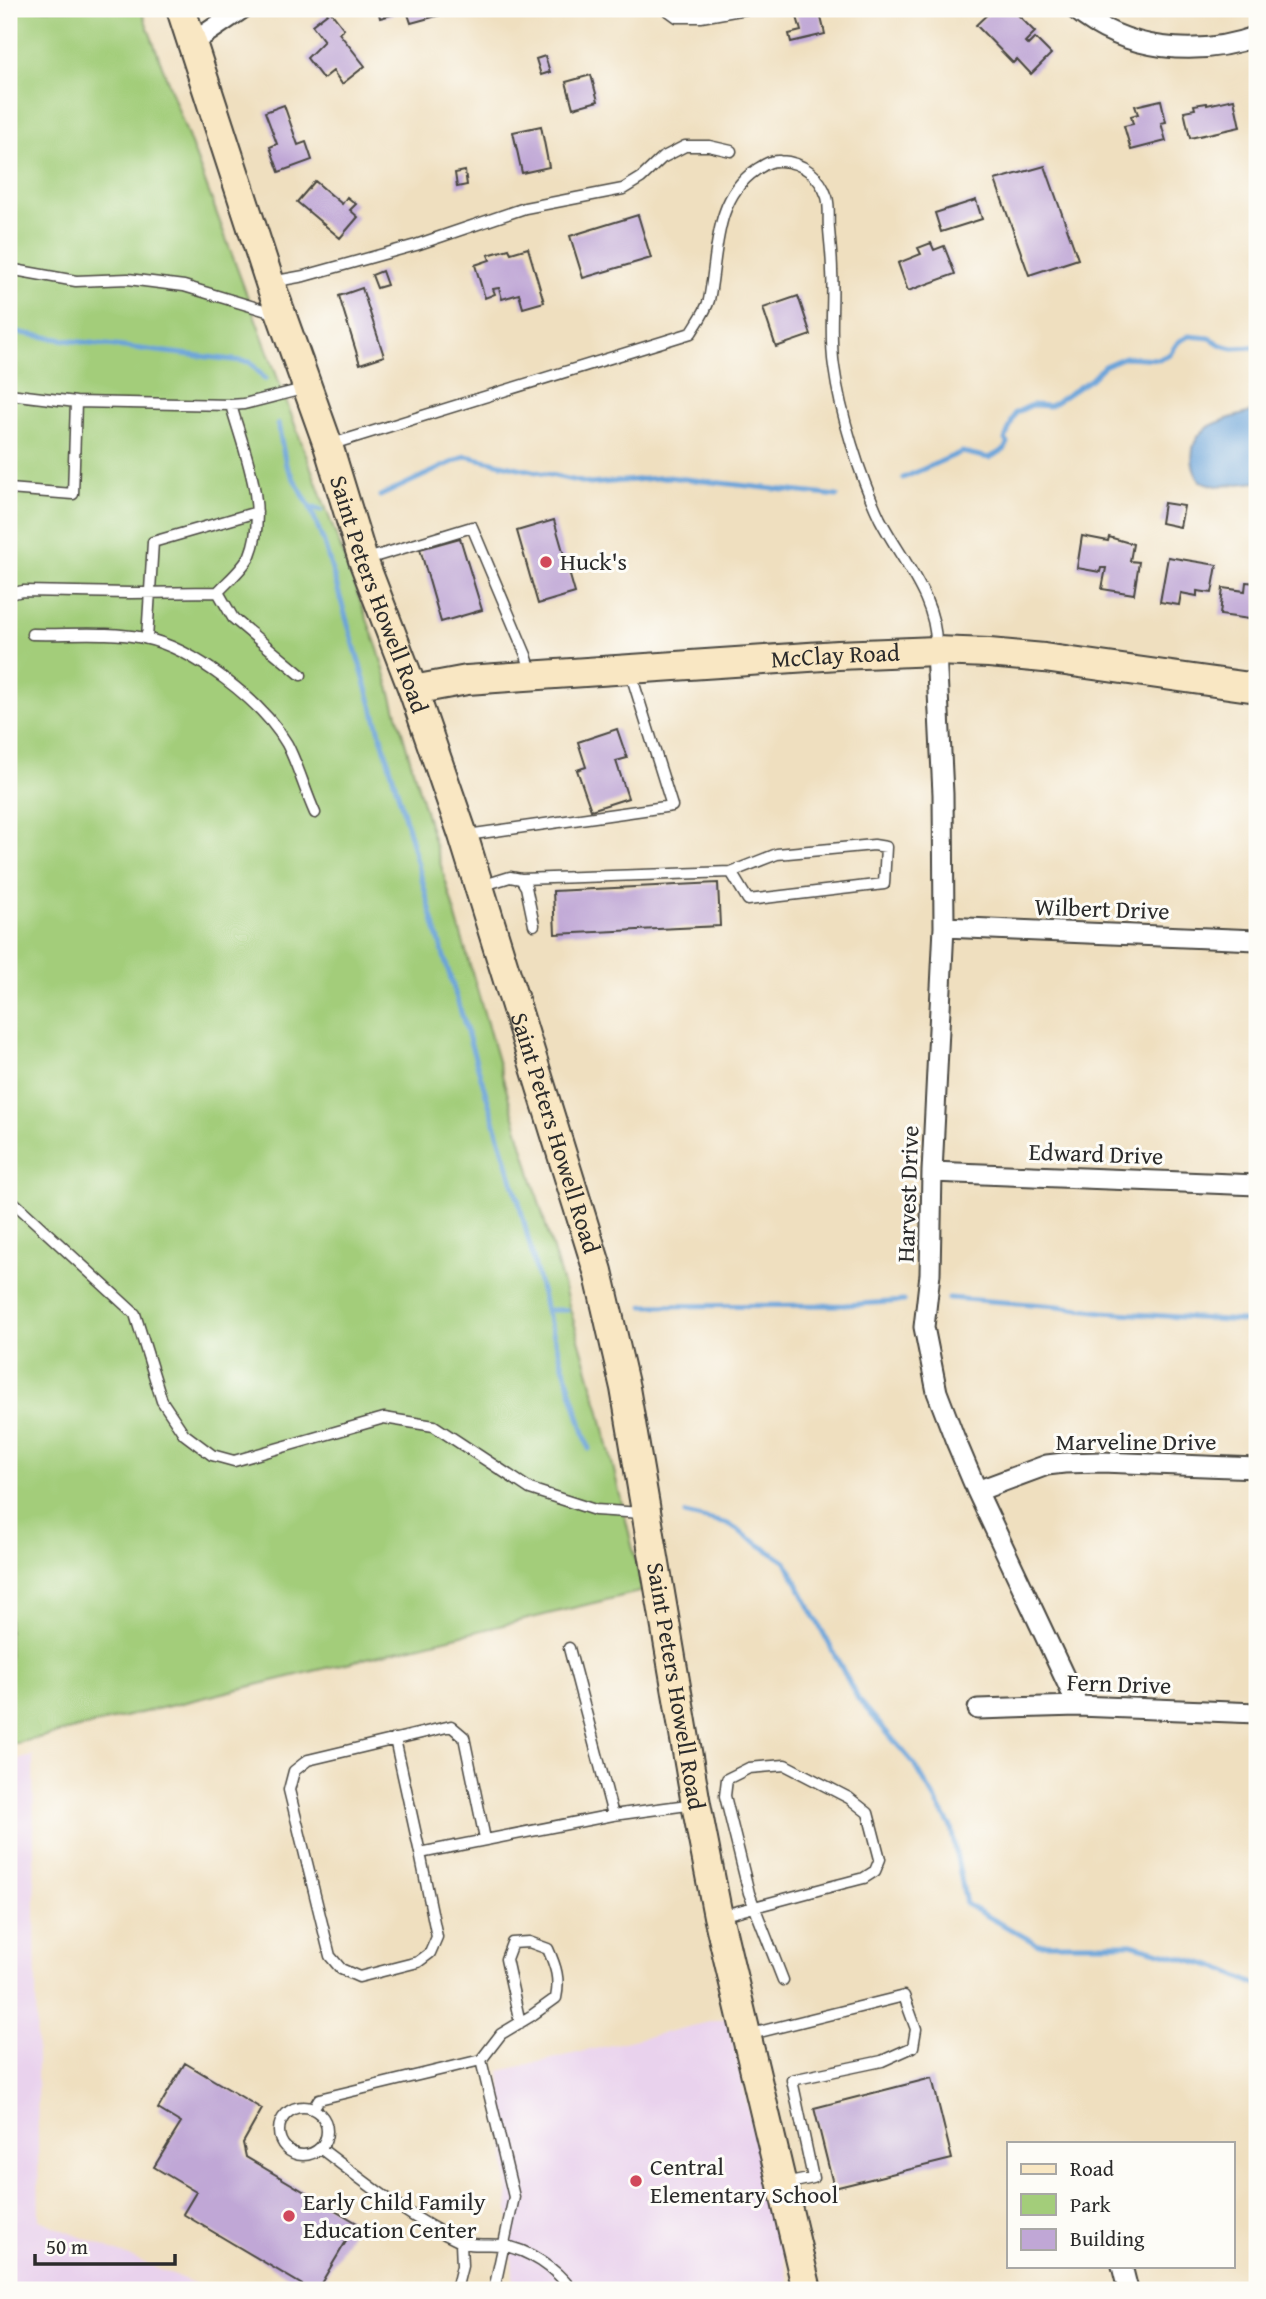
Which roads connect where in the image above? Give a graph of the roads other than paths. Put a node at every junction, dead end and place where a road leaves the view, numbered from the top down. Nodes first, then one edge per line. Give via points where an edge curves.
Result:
1 (181, 9) edge
2 (242, 9) edge
3 (666, 9) edge
4 (746, 9) edge
5 (1075, 9) edge
6 (1257, 36) edge
7 (192, 43) junction
8 (731, 151) dead end
9 (9, 269) edge
10 (270, 283) junction
11 (284, 316) junction
12 (308, 388) junction
13 (9, 394) edge
14 (76, 402) junction
15 (231, 405) junction
16 (328, 445) junction
17 (9, 489) edge
18 (257, 512) junction
19 (363, 560) junction
20 (218, 592) junction
21 (150, 593) junction
22 (9, 594) edge
23 (32, 634) dead end
24 (147, 639) junction
25 (936, 651) junction
26 (630, 670) junction
27 (302, 675) dead end
28 (533, 677) junction
29 (1257, 688) edge
30 (413, 690) junction
31 (314, 813) dead end
32 (463, 835) junction
33 (731, 872) junction
34 (521, 879) junction
35 (478, 887) junction
36 (534, 925) dead end
37 (944, 927) junction
38 (1257, 940) edge
39 (932, 1172) junction
40 (1257, 1185) edge
41 (9, 1198) edge
42 (1257, 1468) edge
43 (977, 1491) junction
44 (646, 1514) junction
45 (569, 1648) dead end
46 (1078, 1706) junction
47 (978, 1709) dead end
48 (1257, 1713) edge
49 (395, 1740) junction
50 (696, 1804) junction
51 (613, 1815) junction
52 (485, 1839) junction
53 (420, 1853) junction
54 (755, 1907) junction
55 (718, 1916) junction
56 (783, 1980) dead end
57 (520, 2023) junction
58 (747, 2035) junction
59 (481, 2060) junction
60 (313, 2109) junction
61 (320, 2148) junction
62 (782, 2184) junction
63 (461, 2243) junction
64 (503, 2245) junction
65 (1122, 2268) edge
66 (456, 2290) edge
67 (494, 2290) edge
68 (572, 2290) edge
69 (807, 2290) edge
70 (1128, 2290) edge

1 - 7 main road, Saint Peters Howell Road
2 - 7 street
3 - 4 lane via 689,17
5 - 6 street via 1111,33 1175,48 1210,49
7 - 10 main road, Saint Peters Howell Road
8 - 10 lane via 685,146 623,189 525,208 416,245
9 - 11 lane via 76,281 128,279 184,286
10 - 11 main road, Saint Peters Howell Road
11 - 12 main road, Saint Peters Howell Road
12 - 15 lane
12 - 16 main road, Saint Peters Howell Road
13 - 14 lane
14 - 15 lane
14 - 17 lane via 73,494
15 - 18 lane
16 - 19 main road, Saint Peters Howell Road
16 - 25 lane via 691,333 708,303 718,232 734,194 746,177 769,162 803,166 816,177 828,199 834,367 845,416 880,518 927,601 937,630
18 - 20 lane via 249,557
18 - 21 lane via 153,542
19 - 28 lane via 472,527
19 - 30 main road, Saint Peters Howell Road
20 - 21 lane
20 - 27 lane via 233,618
21 - 22 lane
21 - 24 lane
23 - 24 lane
24 - 31 lane via 208,666 261,712 286,744
25 - 26 main road, McClay Road
25 - 29 main road, McClay Road via 1044,659
25 - 37 street, Harvest Drive
26 - 28 main road, McClay Road
26 - 32 lane via 672,806
28 - 30 main road, McClay Road via 467,680
30 - 32 main road, Saint Peters Howell Road
32 - 35 main road, Saint Peters Howell Road
33 - 33 lane via 748,900 884,884 886,847 777,855
33 - 34 lane
34 - 35 lane via 510,877
34 - 36 lane
35 - 44 main road, Saint Peters Howell Road via 598,1271 625,1388
37 - 38 street, Wilbert Drive
37 - 39 street, Harvest Drive
39 - 40 street, Edward Drive
39 - 43 street, Harvest Drive via 924,1327 937,1392
41 - 44 lane via 135,1314 162,1401 184,1434 212,1455 234,1461 384,1418 434,1426 530,1489 595,1510
42 - 43 street, Marveline Drive via 1074,1462 1047,1465
43 - 46 street, Harvest Drive
44 - 50 main road, Saint Peters Howell Road
45 - 51 lane
46 - 47 street, Fern Drive
46 - 48 street, Fern Drive
49 - 52 lane via 451,1726 464,1737
49 - 53 lane
49 - 53 lane via 309,1760 294,1771 289,1790 330,1956 341,1969 359,1977 418,1962 430,1953 437,1937
50 - 51 lane
50 - 55 main road, Saint Peters Howell Road
51 - 52 lane
52 - 53 lane
54 - 54 lane via 864,1878 875,1871 880,1859 868,1813 785,1765 748,1768 727,1779 725,1796
54 - 55 lane
54 - 56 lane
55 - 58 main road, Saint Peters Howell Road
57 - 57 lane via 556,1998 559,1982 548,1949 529,1942 512,1944 506,1959
57 - 59 lane via 501,2034
58 - 62 main road, Saint Peters Howell Road
58 - 62 lane via 904,1996 916,2029 913,2047 882,2061 793,2080 813,2178
59 - 60 lane via 319,2099
59 - 64 lane via 514,2197
60 - 61 lane via 327,2127
60 - 61 lane via 290,2110 280,2123 280,2139 290,2152 306,2155
61 - 63 lane via 395,2204
62 - 69 main road, Saint Peters Howell Road
63 - 64 lane
63 - 66 lane
64 - 67 lane
64 - 68 lane via 557,2271
65 - 70 street

